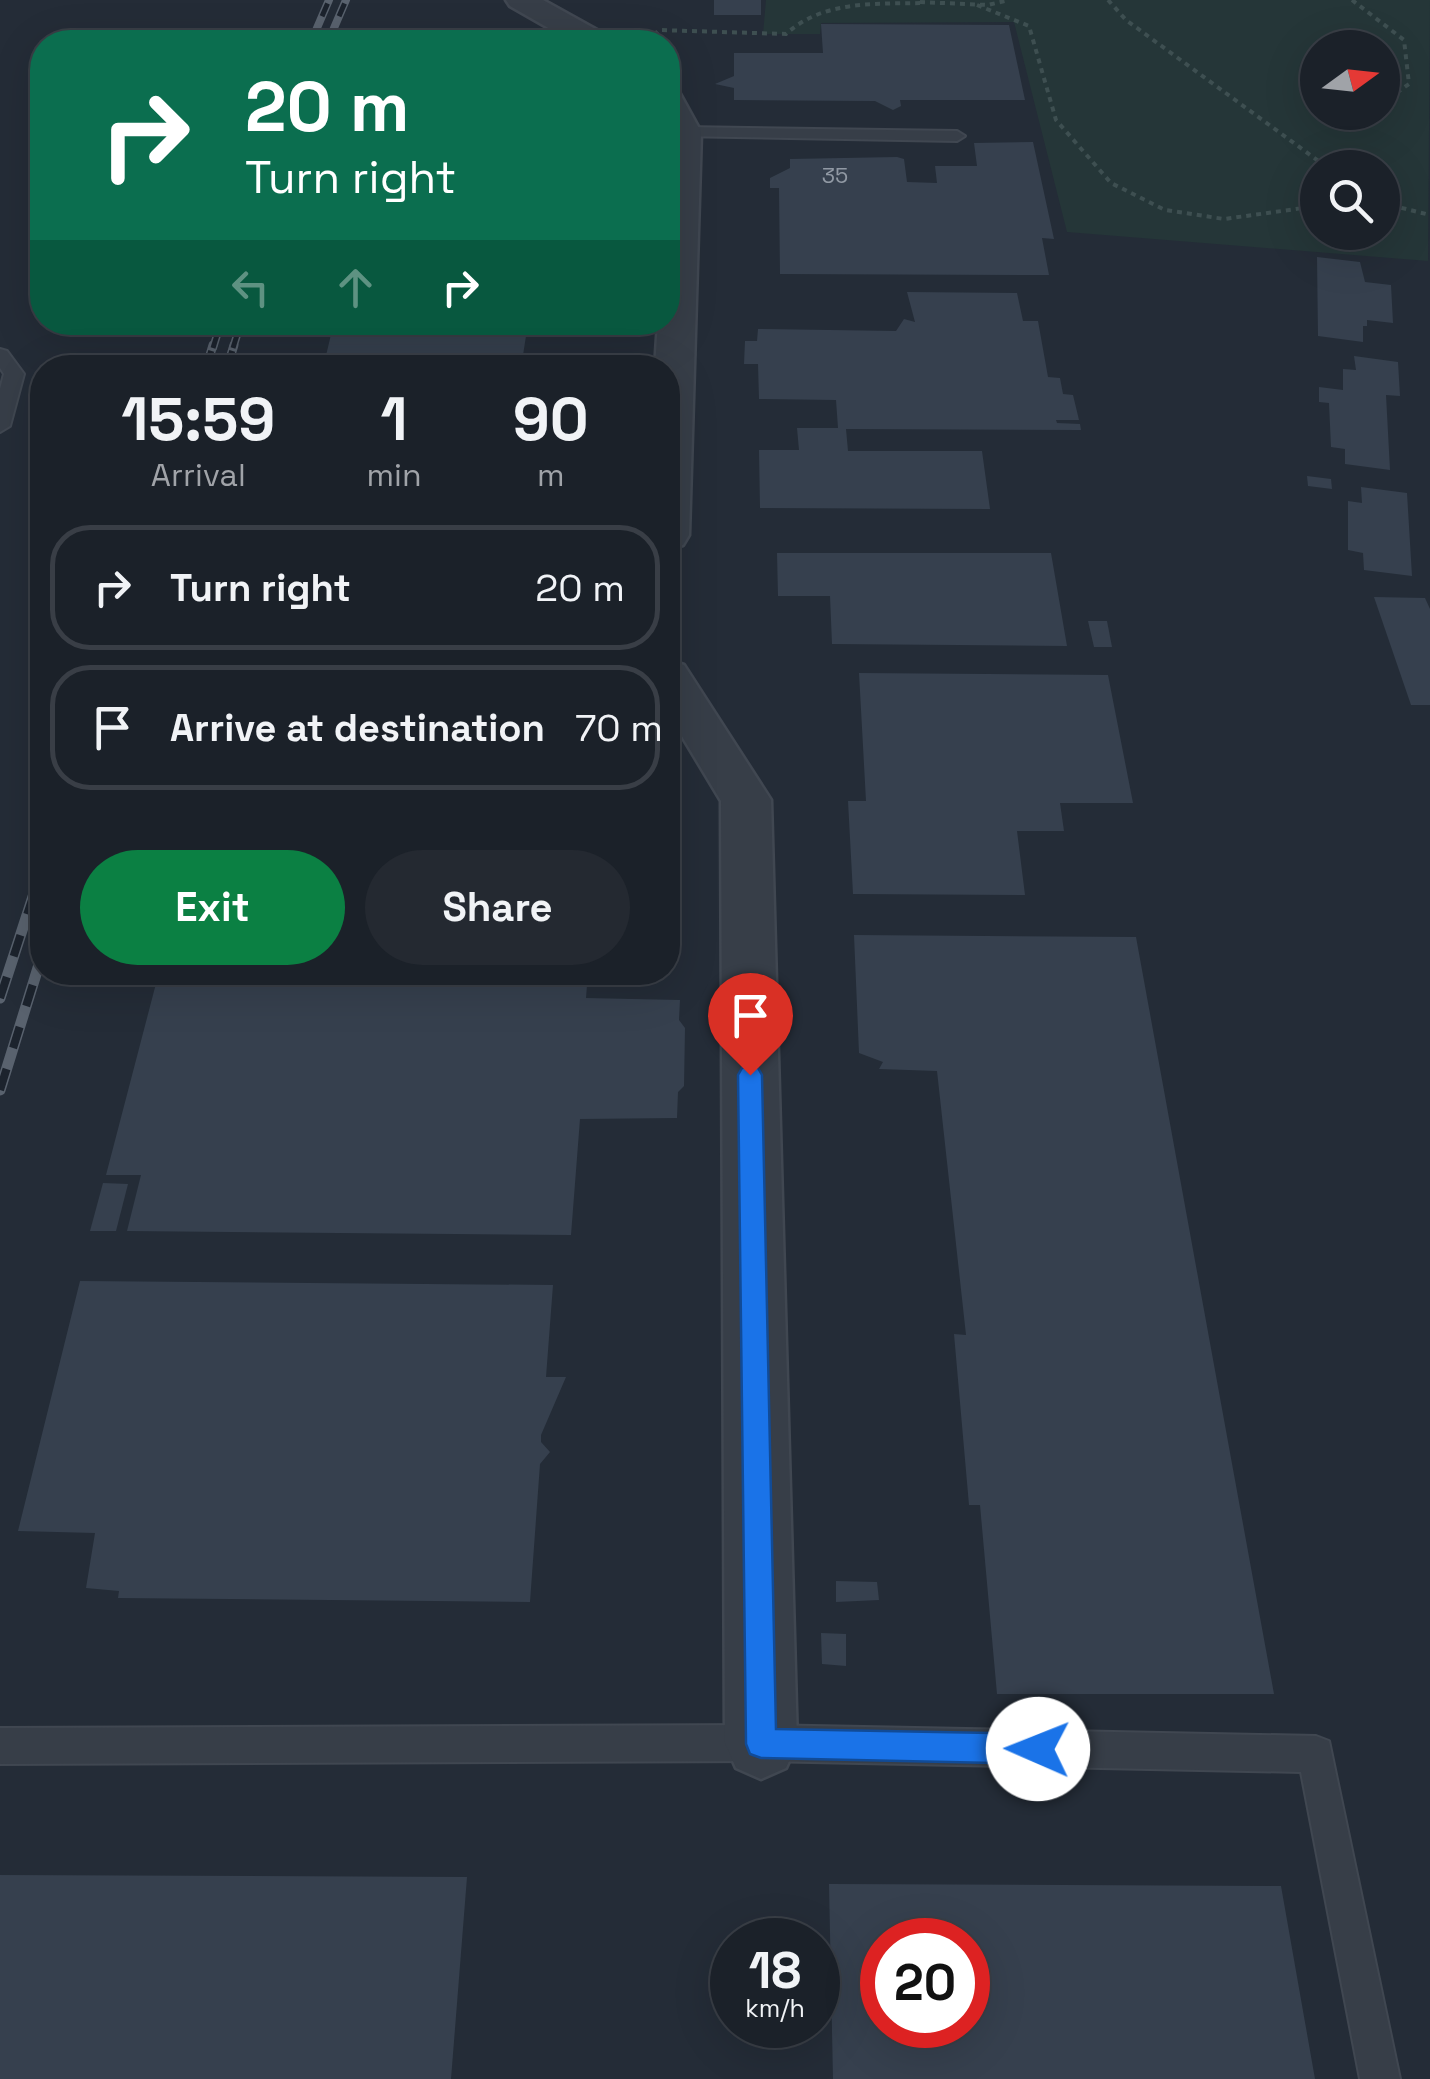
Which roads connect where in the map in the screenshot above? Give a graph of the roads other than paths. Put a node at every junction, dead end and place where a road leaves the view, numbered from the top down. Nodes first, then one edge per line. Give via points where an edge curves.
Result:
1 (521, 0) edge
2 (574, 30) edge
3 (680, 116) edge
4 (957, 136) dead end
5 (0, 355) edge
6 (0, 426) edge
7 (680, 695) edge
8 (761, 1744) junction
9 (0, 1746) edge
10 (1380, 2079) edge

1 - 2 street
3 - 4 lane
5 - 6 lane via 14,374
7 - 8 street via 746,800
8 - 9 lane
8 - 10 lane via 1316,1754

